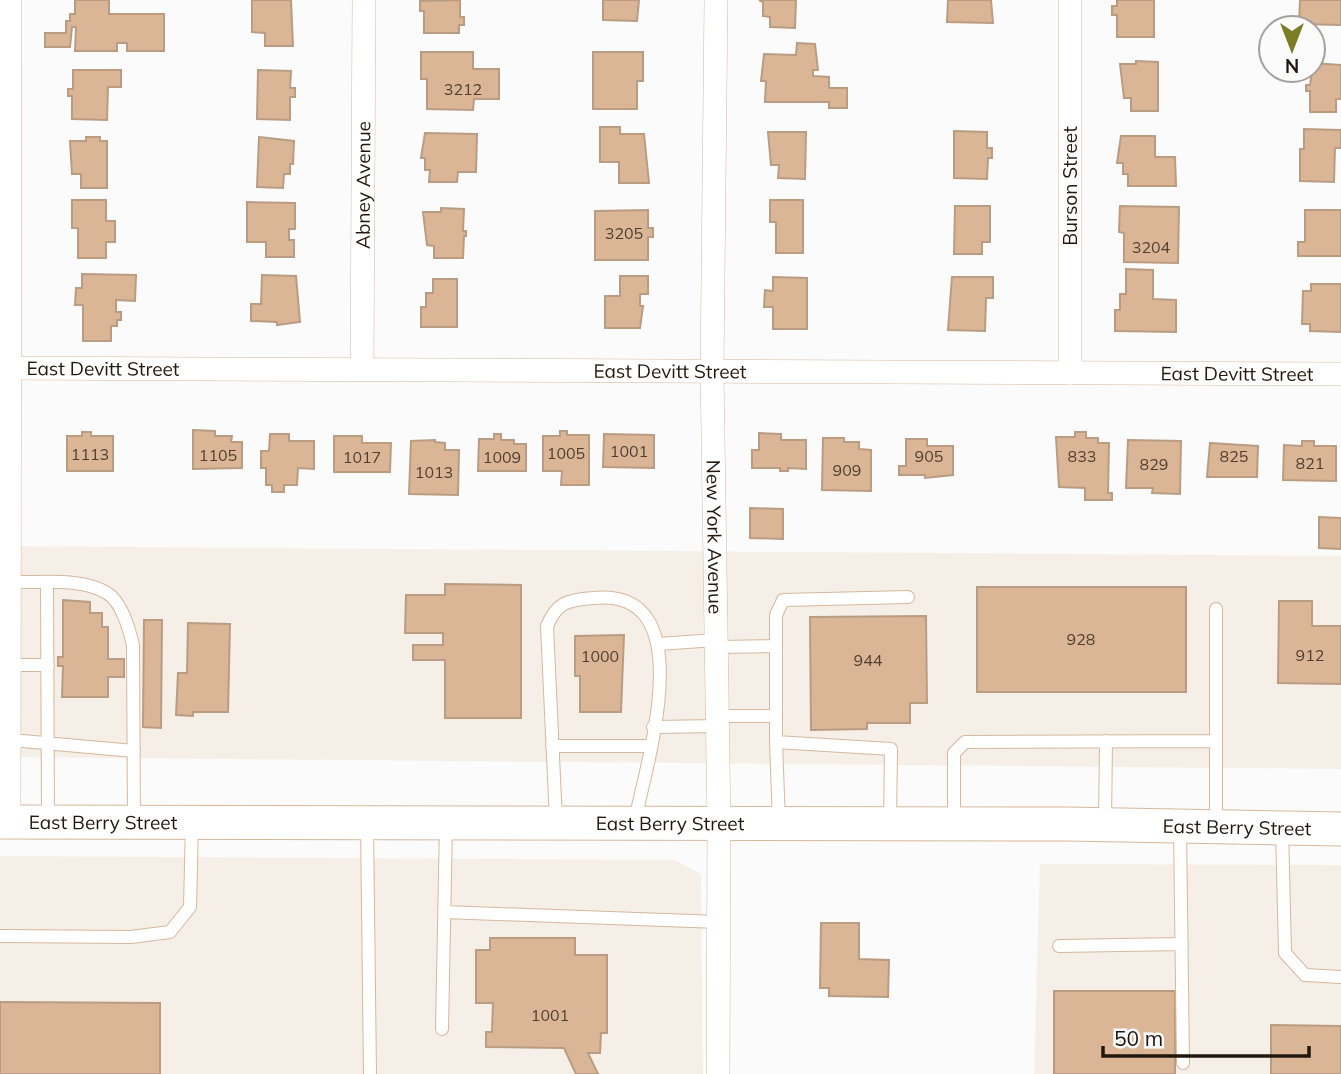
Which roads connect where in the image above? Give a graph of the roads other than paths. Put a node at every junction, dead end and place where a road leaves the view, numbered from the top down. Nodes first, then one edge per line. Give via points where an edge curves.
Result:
1 (10, 0) edge
2 (364, 0) edge
3 (716, 0) edge
4 (1070, 0) edge
5 (5, 368) edge
6 (362, 369) junction
7 (712, 371) junction
8 (1070, 373) junction
9 (1341, 374) edge
10 (10, 582) junction
11 (47, 583) junction
12 (908, 597) dead end
13 (1216, 609) dead end
14 (716, 644) junction
15 (658, 645) junction
16 (776, 646) junction
17 (10, 665) junction
18 (48, 665) junction
19 (776, 716) junction
20 (718, 721) junction
21 (653, 727) junction
22 (7, 731) edge
23 (1105, 741) junction
24 (1216, 741) junction
25 (48, 742) junction
26 (776, 742) junction
27 (552, 746) junction
28 (649, 746) junction
29 (134, 751) junction
30 (4, 822) edge
31 (48, 822) junction
32 (134, 823) junction
33 (192, 823) junction
34 (368, 823) junction
35 (446, 823) junction
36 (556, 823) junction
37 (634, 824) junction
38 (719, 824) junction
39 (779, 824) junction
40 (890, 824) junction
41 (954, 824) junction
42 (1105, 824) junction
43 (1180, 826) junction
44 (1216, 827) junction
45 (1282, 828) junction
46 (1341, 828) edge
47 (444, 912) junction
48 (719, 922) junction
49 (0, 936) edge
50 (1182, 944) junction
51 (1059, 946) dead end
52 (1341, 976) edge
53 (442, 1029) dead end
54 (1183, 1063) dead end
55 (370, 1074) edge
56 (718, 1074) edge

1 - 5 street
2 - 6 street, Abney Avenue
3 - 7 street, New York Avenue
4 - 8 street, Burson Street
5 - 6 street, East Devitt Street
5 - 10 street
6 - 7 street, East Devitt Street
7 - 8 street, East Devitt Street
7 - 14 street, New York Avenue
8 - 9 street, East Devitt Street
10 - 11 lane
10 - 17 street
11 - 18 lane
11 - 29 lane via 80,584 108,593 127,620 133,645
12 - 16 lane via 783,600 776,615
13 - 24 lane
14 - 15 lane
14 - 16 lane
14 - 20 street, New York Avenue
15 - 21 lane
15 - 27 lane via 649,618 634,603 612,596 589,598 564,603 553,611 547,626
16 - 19 lane
17 - 18 lane
17 - 22 street
18 - 25 lane
19 - 20 lane
19 - 26 lane
20 - 21 lane
20 - 38 street, New York Avenue
21 - 28 lane
22 - 25 lane
22 - 30 street
23 - 24 lane
23 - 41 lane via 965,742 954,753
23 - 42 lane
24 - 44 lane
25 - 29 lane
25 - 31 lane
26 - 39 lane
26 - 40 lane via 891,748
27 - 28 lane
27 - 36 lane
28 - 37 lane
29 - 32 lane
30 - 31 main road, East Berry Street
31 - 32 main road, East Berry Street
32 - 33 main road, East Berry Street
33 - 34 main road, East Berry Street
33 - 49 lane via 190,907 170,932 131,937
34 - 35 main road, East Berry Street
34 - 55 lane
35 - 36 main road, East Berry Street
35 - 47 lane
36 - 37 main road, East Berry Street
37 - 38 main road, East Berry Street
38 - 39 main road, East Berry Street
38 - 48 street, New York Avenue
39 - 40 main road, East Berry Street
40 - 41 main road, East Berry Street
41 - 42 main road, East Berry Street
42 - 43 main road, East Berry Street
43 - 44 main road, East Berry Street
43 - 50 lane
44 - 45 main road, East Berry Street
45 - 46 main road, East Berry Street
45 - 52 lane via 1285,953 1305,975
47 - 48 lane
47 - 53 lane
48 - 56 street, New York Avenue
50 - 51 lane
50 - 54 lane

